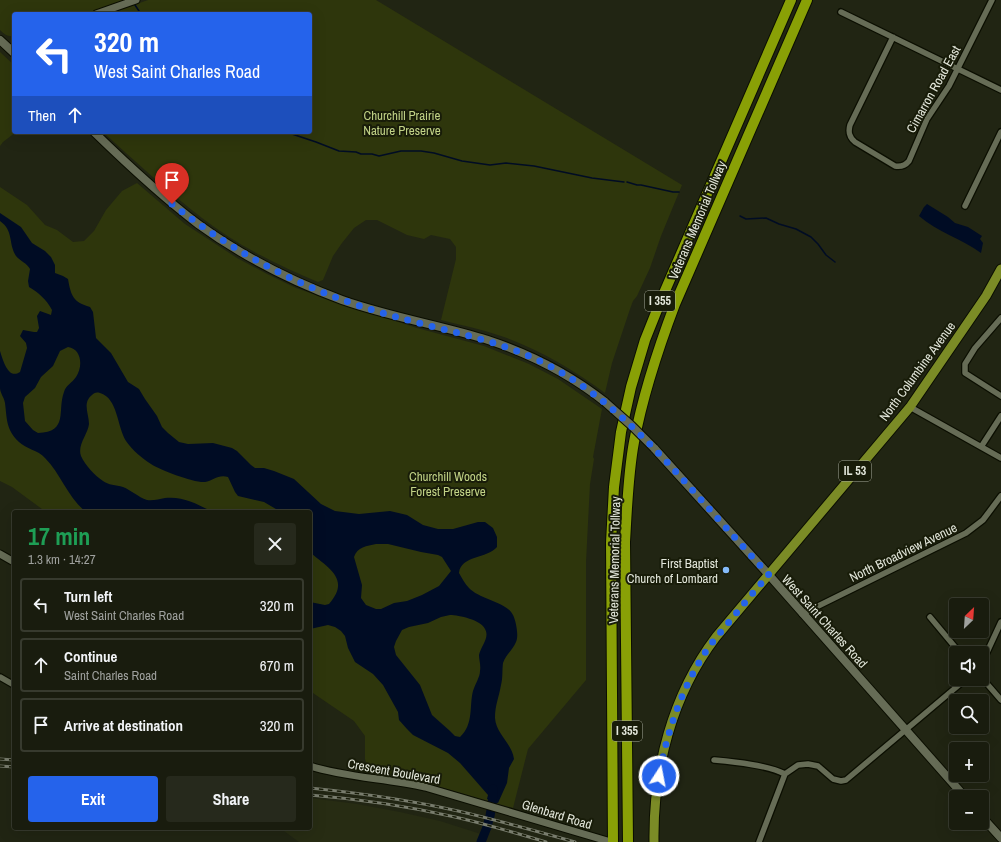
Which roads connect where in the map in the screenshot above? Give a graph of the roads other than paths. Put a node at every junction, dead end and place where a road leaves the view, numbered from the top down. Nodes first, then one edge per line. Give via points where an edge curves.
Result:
1 (136, 0) edge
2 (791, 0) edge
3 (807, 0) edge
4 (992, 0) edge
5 (102, 12) edge
6 (841, 12) dead end
7 (893, 37) junction
8 (958, 69) junction
9 (1001, 90) edge
10 (1001, 132) edge
11 (96, 134) edge
12 (965, 206) dead end
13 (1001, 269) edge
14 (1001, 318) edge
15 (1001, 396) edge
16 (910, 407) junction
17 (1001, 416) edge
18 (981, 447) junction
19 (1001, 458) edge
20 (1001, 496) edge
21 (0, 554) edge
22 (12, 561) edge
23 (769, 575) junction
24 (802, 614) junction
25 (930, 617) dead end
26 (1001, 622) edge
27 (954, 646) edge
28 (989, 648) edge
29 (0, 677) edge
30 (12, 684) edge
31 (958, 686) edge
32 (989, 686) edge
33 (1001, 700) edge
34 (906, 729) junction
35 (714, 760) dead end
36 (312, 767) edge
37 (785, 774) junction
38 (959, 790) edge
39 (497, 808) joint
40 (989, 825) edge
41 (1001, 838) edge
42 (612, 842) edge
43 (628, 842) edge
44 (654, 842) edge
45 (759, 842) edge

1 - 5 street
2 - 42 highway, Veterans Memorial Tollway / I 355 via 661,300 626,408 614,487 611,537
3 - 43 highway, Veterans Memorial Tollway / I 355 via 670,316 645,390 634,443 625,542
4 - 8 street, Cimarron Road East
6 - 7 street
7 - 8 street
7 - 8 street, Cimarron Road East via 849,129 849,135 855,142 895,166 907,163 927,119
8 - 9 street
10 - 12 street
11 - 23 main road, West Saint Charles Road, bridge via 155,189 199,225 289,278 325,294 375,311 478,337 508,348 538,360 605,402 654,448
13 - 16 main road, North Columbine Avenue / IL 53 via 986,296
14 - 15 street via 979,342 965,364 965,374
16 - 18 street
16 - 23 main road, North Columbine Avenue / IL 53
17 - 18 street
18 - 19 street
20 - 24 street, North Broadview Avenue via 983,520 966,534
21 - 22 street
23 - 24 main road, West Saint Charles Road
23 - 44 main road, IL 53 via 706,651 679,702 669,731 659,776
24 - 34 main road, West Saint Charles Road
25 - 27 street
26 - 28 street
29 - 30 street
31 - 34 street
32 - 33 street
34 - 37 street via 846,780 833,779 818,766 808,764 798,765
34 - 38 main road, West Saint Charles Road
35 - 37 street via 767,768
36 - 39 street, Crescent Boulevard via 341,774 410,784
37 - 45 street
39 - 42 street, Glenbard Road
40 - 41 main road

